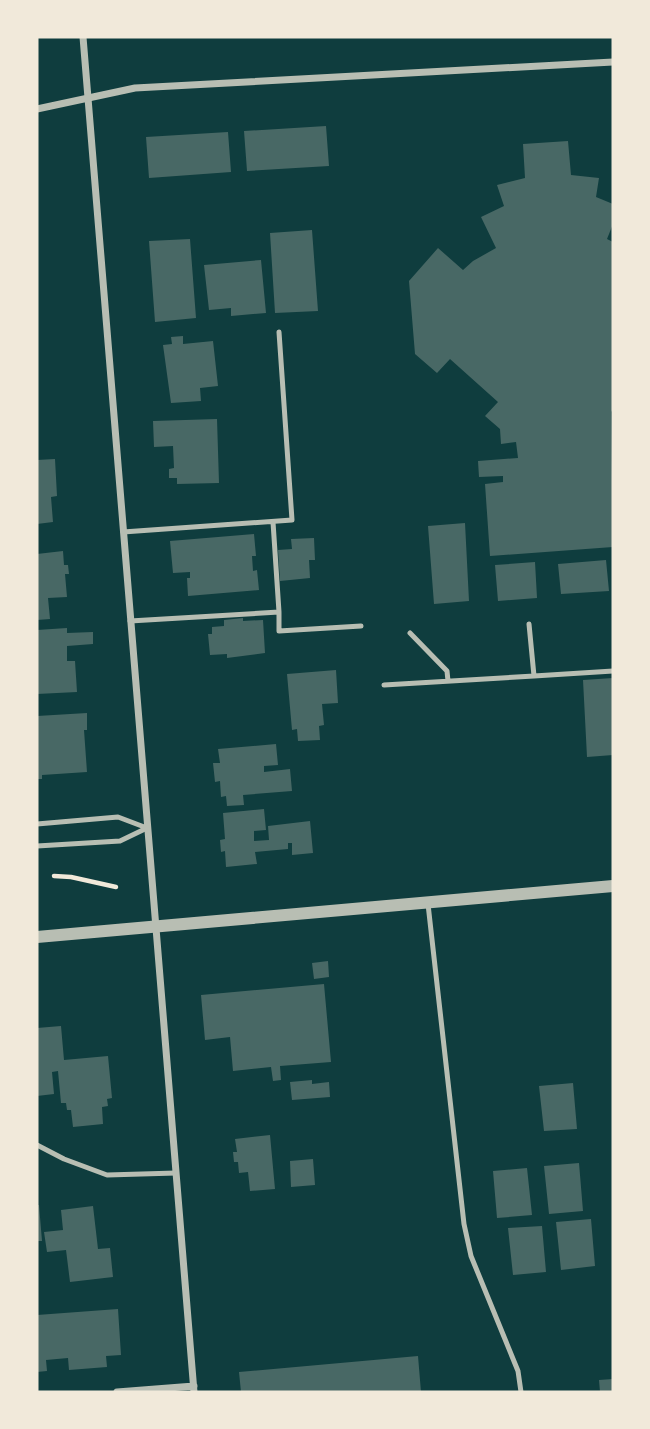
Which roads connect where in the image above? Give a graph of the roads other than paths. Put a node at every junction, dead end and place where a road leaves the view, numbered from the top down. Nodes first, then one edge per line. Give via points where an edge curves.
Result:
1 (83, 37) edge
2 (613, 62) edge
3 (87, 97) junction
4 (37, 109) edge
5 (279, 332) dead end
6 (272, 522) junction
7 (123, 532) junction
8 (279, 612) junction
9 (130, 621) junction
10 (529, 624) dead end
11 (361, 626) dead end
12 (410, 633) dead end
13 (613, 671) edge
14 (534, 676) junction
15 (448, 681) junction
16 (384, 685) dead end
17 (37, 824) edge
18 (147, 828) junction
19 (37, 846) edge
20 (613, 886) edge
21 (428, 901) junction
22 (156, 927) junction
23 (37, 937) edge
24 (37, 1145) edge
25 (176, 1173) junction
26 (194, 1389) edge
27 (117, 1392) edge
28 (521, 1392) edge

1 - 3 street
2 - 3 street via 135,88
3 - 4 street
3 - 7 street
5 - 6 lane via 292,520
6 - 7 lane
6 - 8 lane
7 - 9 street
8 - 9 lane
8 - 11 lane via 279,631
9 - 18 street
10 - 14 lane
12 - 15 lane via 447,671
13 - 14 lane
14 - 15 lane
15 - 16 lane
17 - 18 lane via 118,817
18 - 19 lane via 121,841
18 - 22 street
20 - 21 street
21 - 22 street
21 - 28 lane via 464,1224 471,1256 518,1371
22 - 23 street
22 - 25 street
24 - 25 lane via 107,1175
25 - 26 street
26 - 27 street

